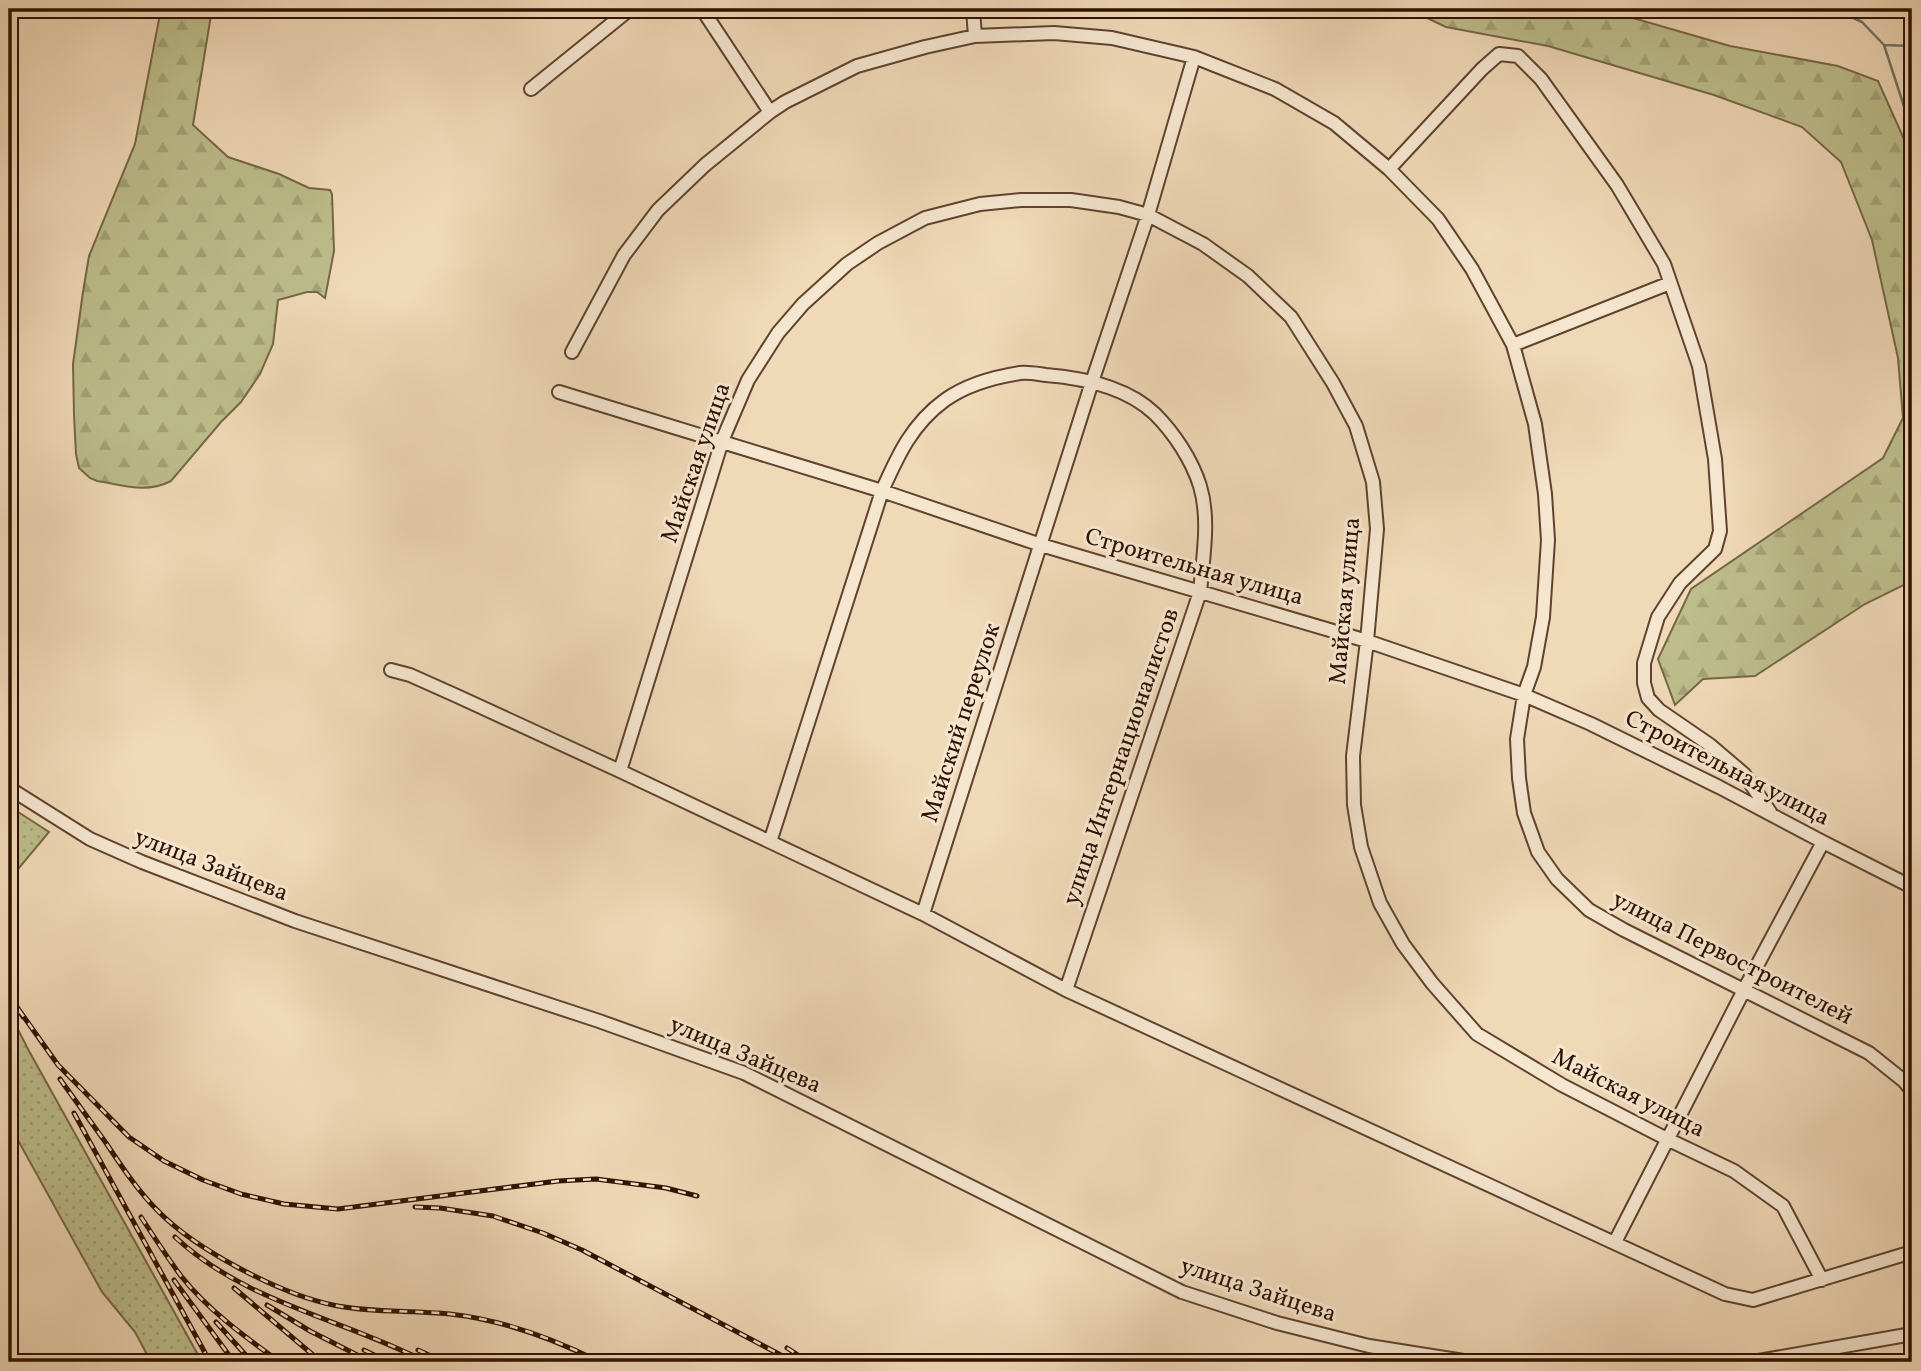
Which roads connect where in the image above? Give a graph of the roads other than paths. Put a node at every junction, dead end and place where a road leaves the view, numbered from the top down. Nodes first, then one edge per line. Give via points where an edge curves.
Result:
1 (630, 9) edge
2 (702, 9) edge
3 (973, 9) edge
4 (975, 36) junction
5 (1194, 57) junction
6 (531, 89) dead end
7 (770, 112) junction
8 (1389, 169) junction
9 (1147, 215) junction
10 (1670, 283) junction
11 (1513, 345) junction
12 (572, 352) dead end
13 (1092, 382) junction
14 (559, 392) dead end
15 (722, 441) junction
16 (883, 491) junction
17 (1041, 545) junction
18 (1200, 592) junction
19 (1367, 641) junction
20 (391, 670) dead end
21 (1524, 695) junction
22 (620, 771) junction
23 (9, 788) edge
24 (1771, 813) junction
25 (771, 842) junction
26 (1822, 842) junction
27 (1912, 887) edge
28 (923, 914) junction
29 (1066, 990) junction
30 (1744, 990) junction
31 (1912, 1091) edge
32 (1667, 1139) junction
33 (1615, 1242) junction
34 (1912, 1252) edge
35 (1822, 1280) junction
36 (1912, 1334) edge
37 (1470, 1362) edge
38 (1753, 1362) edge

1 - 6 street
2 - 7 street
3 - 4 street
4 - 5 street, улица Первостроителей via 1054,33 1112,38
4 - 7 street, улица Первостроителей via 858,66
5 - 8 street, улица Первостроителей via 1275,89 1311,109
5 - 9 street, Майский переулок
7 - 12 street, улица Первостроителей via 658,210 624,255
8 - 10 street via 1490,61 1499,54 1518,56 1541,79 1617,185 1664,264
8 - 11 street, улица Первостроителей via 1438,219 1472,269
9 - 13 street, Майский переулок
9 - 15 street, Майская улица via 1071,200 1021,200 979,204 925,218 847,264 811,296 778,333 748,380
9 - 19 street, Майская улица via 1203,244 1248,276 1291,317 1334,383 1356,426 1373,482 1377,529
10 - 11 street
10 - 24 street via 1699,366 1715,458 1720,531 1715,549 1680,583 1658,617 1644,663 1644,683 1648,698 1659,710 1744,774
11 - 21 street, улица Первостроителей via 1535,424 1548,540 1543,617
13 - 16 street, улица Интернационалистов via 1022,373 968,387 919,423 903,445
13 - 17 street, Майский переулок
13 - 18 street, улица Интернационалистов via 1125,394 1154,413 1188,455 1205,511
14 - 15 street, Строительная улица
15 - 16 street, Строительная улица
15 - 22 street, Майская улица
16 - 17 street, Строительная улица
16 - 25 street, улица Интернационалистов
17 - 18 street, Строительная улица
17 - 28 street, Майский переулок
18 - 19 street, Строительная улица
18 - 29 street, улица Интернационалистов
19 - 21 street, Строительная улица
19 - 32 street, Майская улица via 1353,756 1354,805 1361,847 1380,902 1403,944 1477,1034 1562,1085
20 - 22 street
21 - 24 street, Строительная улица
21 - 30 street, улица Первостроителей via 1517,739 1524,813 1538,852 1557,879 1589,910
22 - 25 street
23 - 37 street, улица Зайцева via 90,839 142,862 295,920 744,1073 1182,1292 1369,1346
24 - 26 street, Строительная улица
25 - 28 street
26 - 27 street, Строительная улица
26 - 30 street
28 - 29 street
29 - 33 street
30 - 31 street, улица Первостроителей via 1870,1053
30 - 32 street
32 - 33 street
32 - 35 street, Майская улица via 1734,1171 1783,1206
33 - 35 street via 1725,1294 1753,1300
34 - 35 street
36 - 38 street

